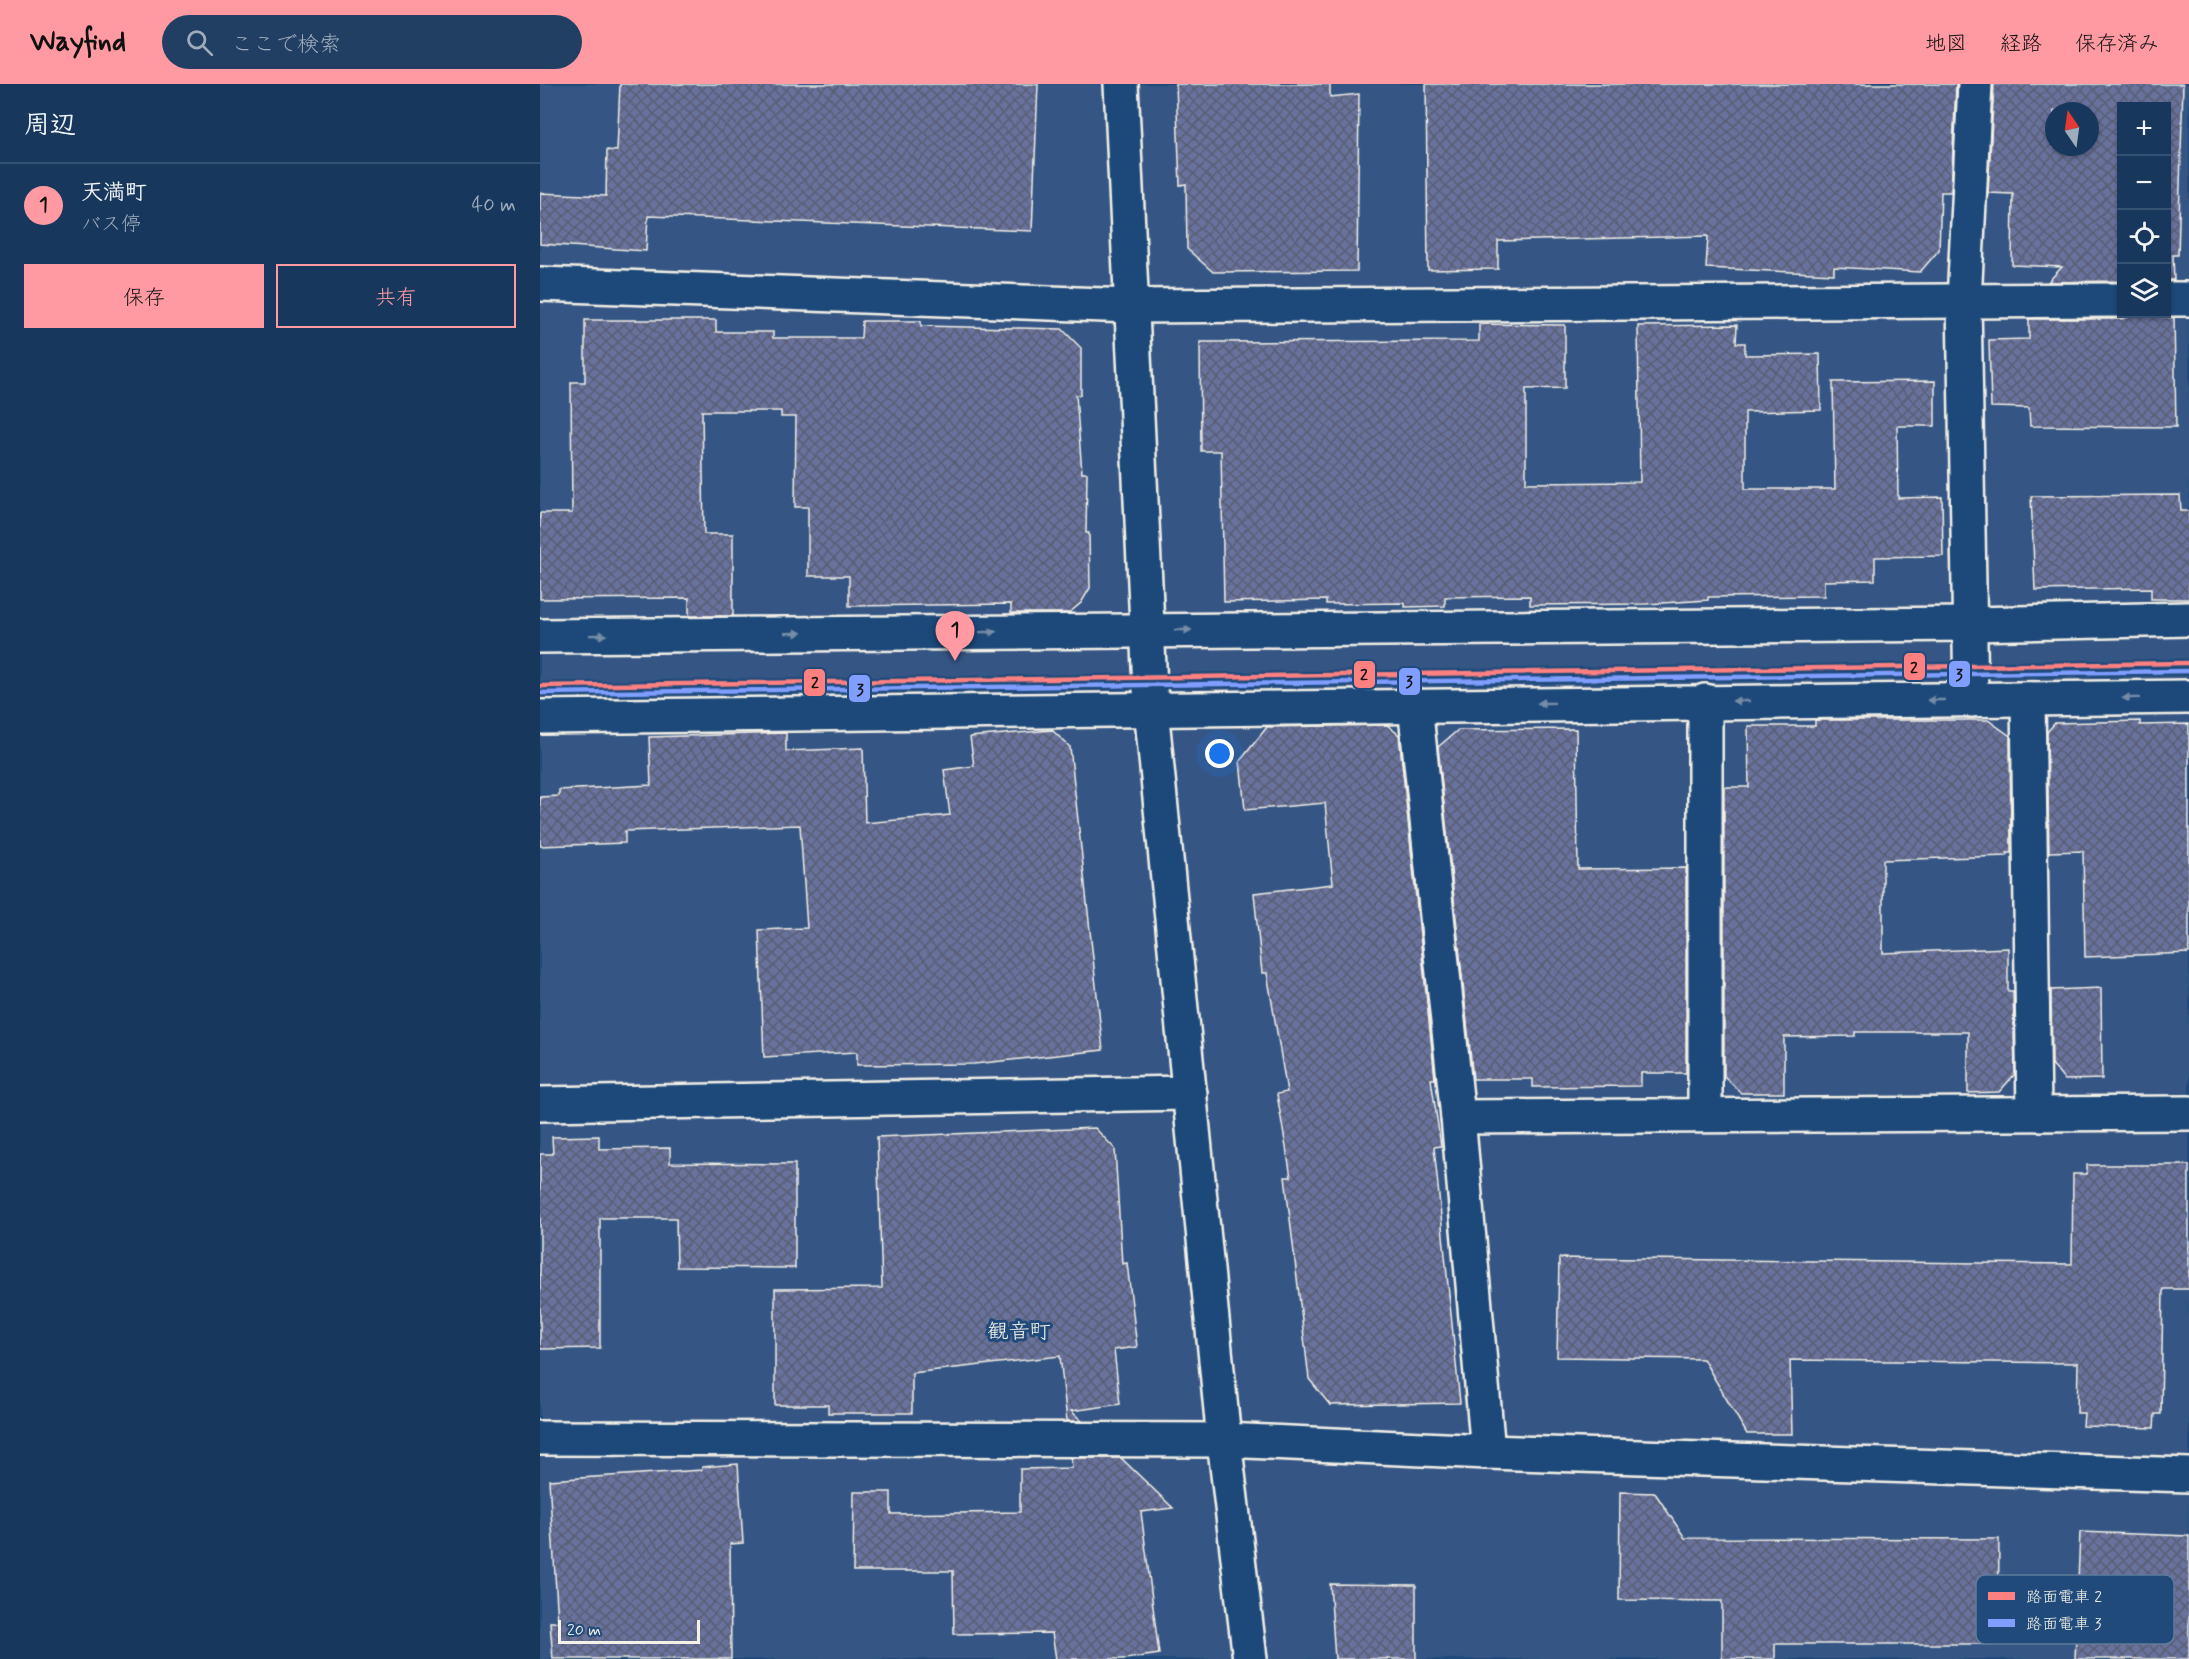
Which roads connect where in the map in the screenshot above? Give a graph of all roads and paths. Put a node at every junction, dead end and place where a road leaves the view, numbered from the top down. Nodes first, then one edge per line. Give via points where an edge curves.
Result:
1 (1120, 84) edge
2 (1975, 84) edge
3 (540, 284) edge
4 (2171, 299) edge
5 (2189, 299) edge
6 (2117, 300) edge
7 (1964, 301) junction
8 (1131, 306) junction
9 (2189, 619) edge
10 (1970, 624) junction
11 (1147, 630) junction
12 (540, 636) edge
13 (2189, 697) edge
14 (2028, 699) junction
15 (1971, 700) junction
16 (1706, 701) junction
17 (1415, 705) junction
18 (1150, 708) junction
19 (540, 717) edge
20 (1190, 1093) junction
21 (540, 1104) edge
22 (2034, 1113) junction
23 (2189, 1113) edge
24 (1705, 1115) junction
25 (1458, 1117) junction
26 (540, 1438) edge
27 (1224, 1440) junction
28 (1488, 1452) junction
29 (2189, 1475) edge
30 (1250, 1659) edge

1 - 8 street
2 - 7 street
3 - 8 street
4 - 5 street
6 - 7 street
7 - 8 street
7 - 10 street
8 - 11 street
9 - 10 street
11 -> 10 street
10 - 15 street
12 -> 11 street
11 - 18 street
13 -> 14 street
14 - 15 street
14 - 22 street
15 -> 16 street
16 -> 17 street
16 - 24 street
17 - 18 street
17 - 25 street
18 - 19 street
18 - 20 street
20 - 21 street
20 - 27 street
22 - 23 street
22 - 24 street
24 - 25 street
25 - 28 street
26 - 27 street
27 - 28 street
27 - 30 street
28 - 29 street

